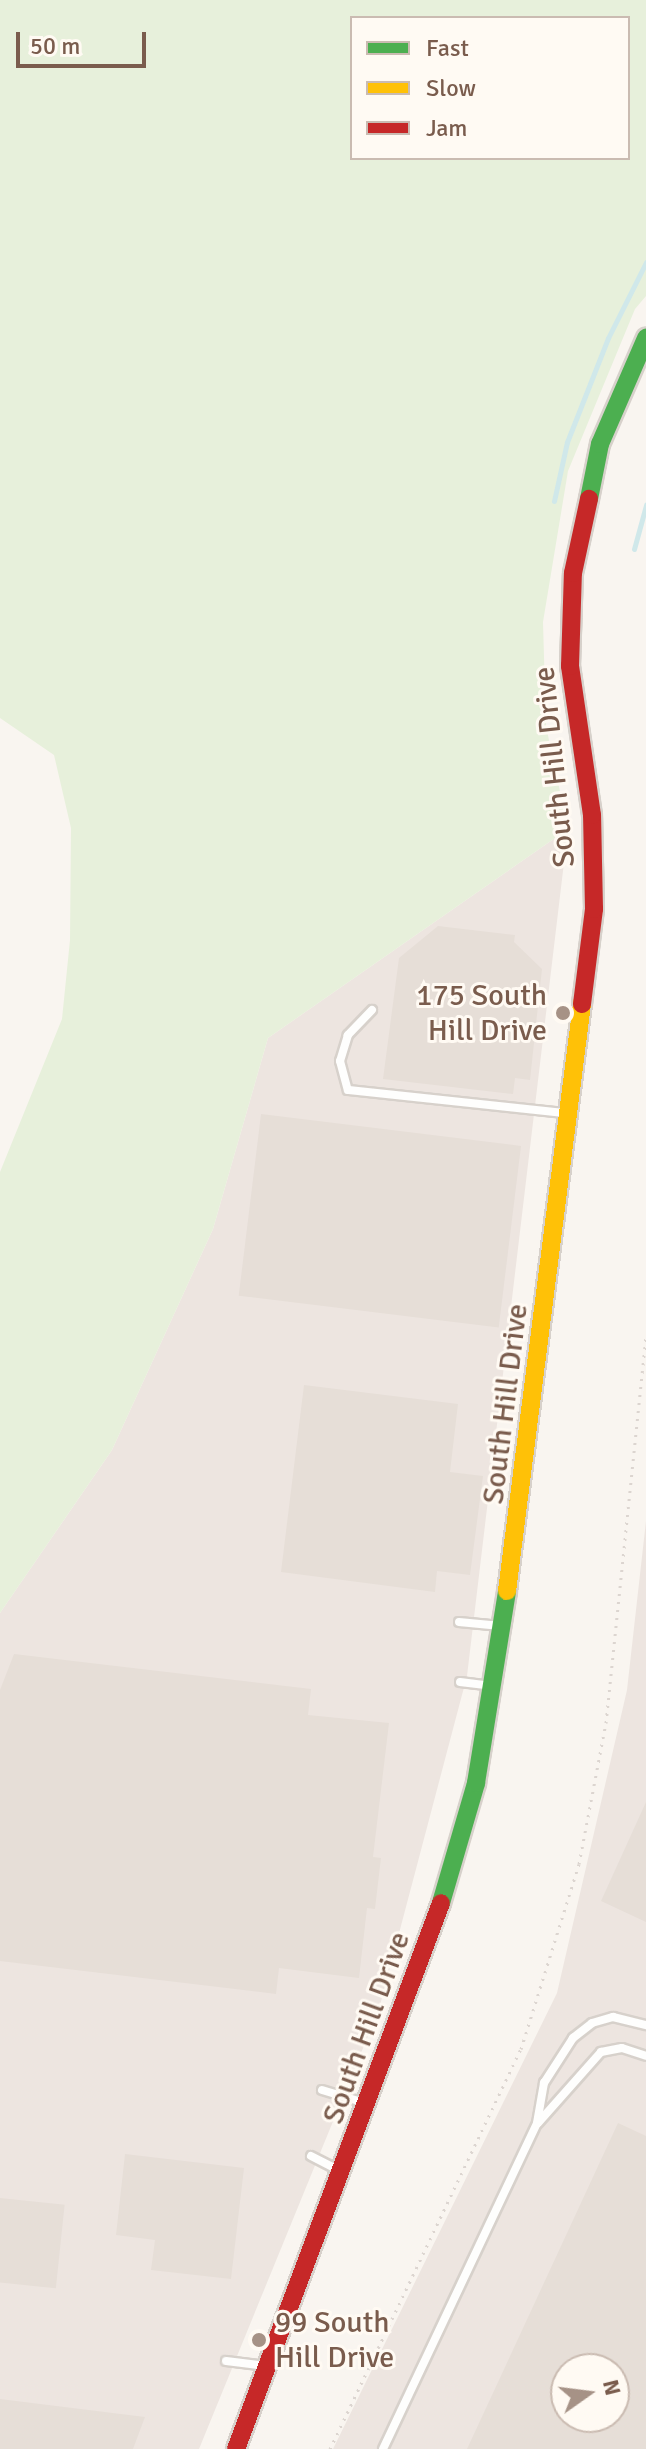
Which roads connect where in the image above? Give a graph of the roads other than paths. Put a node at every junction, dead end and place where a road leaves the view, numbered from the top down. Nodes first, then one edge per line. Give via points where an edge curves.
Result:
1 (646, 338) edge
2 (372, 1010) dead end
3 (569, 1113) junction
4 (459, 1622) dead end
5 (505, 1627) junction
6 (460, 1682) dead end
7 (495, 1687) junction
8 (646, 2025) edge
9 (646, 2056) edge
10 (322, 2090) dead end
11 (370, 2104) junction
12 (537, 2123) junction
13 (311, 2156) dead end
14 (344, 2172) junction
15 (226, 2361) dead end
16 (268, 2366) junction
17 (236, 2449) edge
18 (383, 2449) edge

1 - 3 street, South Hill Drive via 600,444 573,573 571,675 592,815 595,880
2 - 3 lane via 348,1035 340,1061 348,1090
3 - 5 street, South Hill Drive
4 - 5 lane
5 - 7 street, South Hill Drive
6 - 7 lane
7 - 11 street, South Hill Drive via 476,1783 439,1912
8 - 12 lane via 613,2017 592,2023 573,2038 544,2083
9 - 12 lane via 622,2048 601,2052
10 - 11 lane
11 - 14 street, South Hill Drive
12 - 18 lane
13 - 14 lane
14 - 16 street, South Hill Drive
15 - 16 lane
16 - 17 street, South Hill Drive

